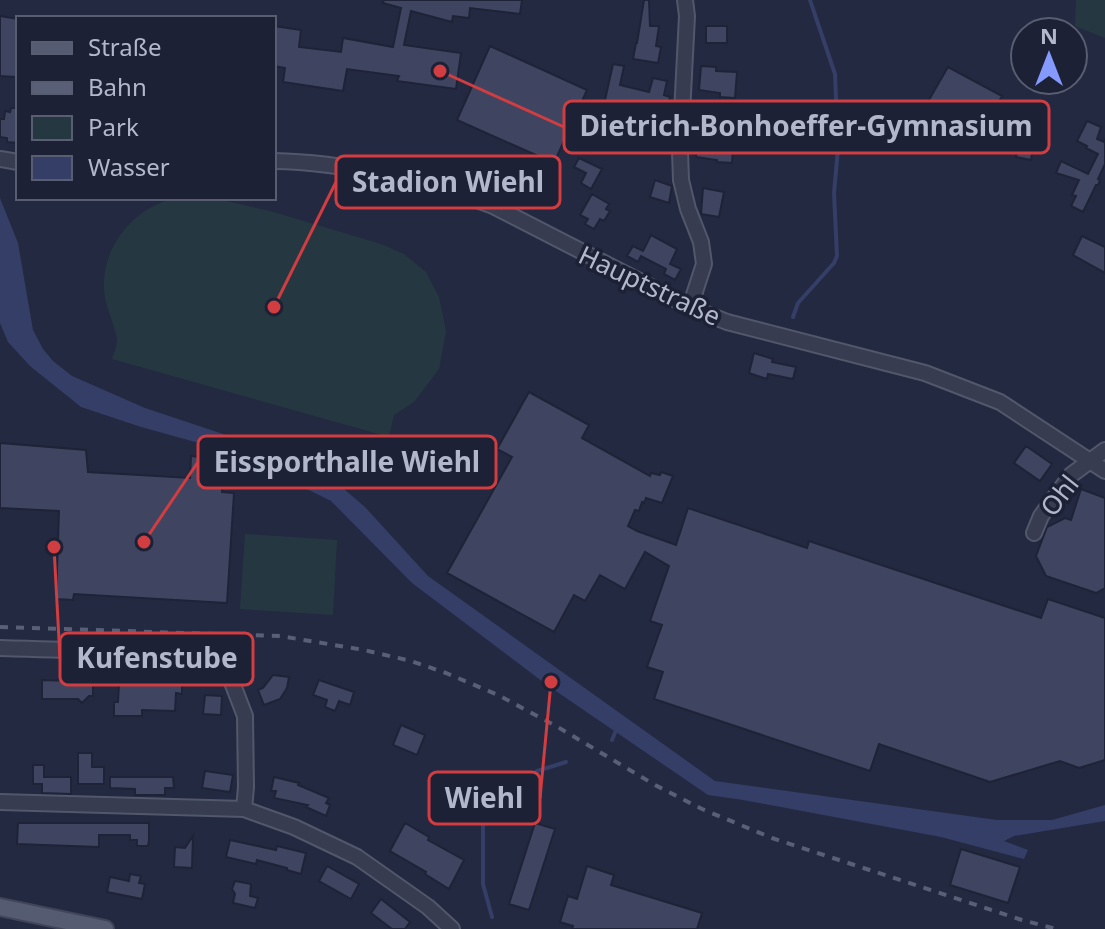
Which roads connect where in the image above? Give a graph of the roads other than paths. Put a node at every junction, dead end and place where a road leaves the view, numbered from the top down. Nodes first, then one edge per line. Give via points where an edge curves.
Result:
1 (685, 0) edge
2 (276, 161) edge
3 (690, 307) junction
4 (1105, 450) edge
5 (1090, 461) junction
6 (1105, 471) edge
7 (1034, 533) dead end
8 (0, 648) edge
9 (0, 802) edge
10 (244, 809) junction
11 (0, 907) edge
12 (105, 929) edge
13 (452, 929) edge

1 - 3 street via 681,180 704,264
2 - 3 street, Hauptstraße via 352,169 471,197
3 - 5 street, Hauptstraße via 727,322 925,373 1000,402
4 - 5 street, Ohl
5 - 6 street, Hauptstraße
5 - 7 street, Ohl via 1071,475
8 - 10 street via 181,648 223,659 245,716
9 - 10 street
10 - 13 street via 357,857
11 - 12 main road

